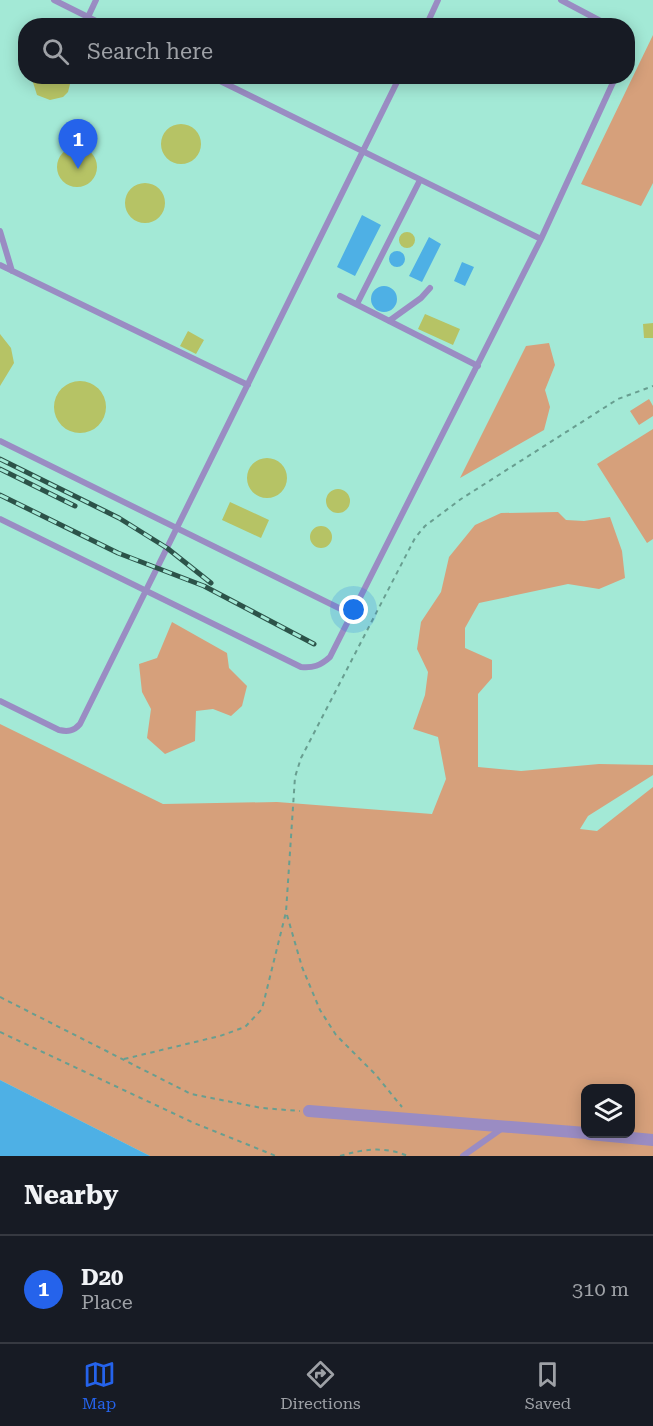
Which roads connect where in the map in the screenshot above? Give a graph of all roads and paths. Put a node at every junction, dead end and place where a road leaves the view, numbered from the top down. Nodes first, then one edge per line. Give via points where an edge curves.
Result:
1 (54, 0) edge
2 (96, 0) edge
3 (438, 0) edge
4 (561, 0) edge
5 (88, 17) joint
6 (430, 18) edge
7 (595, 18) edge
8 (226, 84) edge
9 (396, 84) edge
10 (612, 84) edge
11 (363, 152) junction
12 (420, 180) junction
13 (0, 231) edge
14 (541, 239) junction
15 (0, 265) edge
16 (12, 271) junction
17 (430, 288) dead end
18 (340, 296) dead end
19 (357, 304) junction
20 (389, 321) junction
21 (478, 366) junction
22 (248, 385) junction
23 (653, 386) edge
24 (0, 441) edge
25 (0, 519) edge
26 (177, 528) junction
27 (146, 590) junction
28 (351, 614) junction
29 (0, 701) edge
30 (286, 912) junction
31 (0, 997) edge
32 (0, 1032) edge
33 (124, 1059) junction
34 (309, 1111) joint
35 (412, 1119) junction
36 (505, 1127) junction
37 (581, 1133) edge
38 (634, 1138) edge
39 (653, 1140) edge
40 (276, 1156) edge
41 (340, 1156) edge
42 (408, 1156) edge
43 (463, 1156) edge

1 - 5 lane
2 - 5 lane
3 - 6 lane
4 - 7 lane
8 - 11 lane
9 - 11 lane
10 - 14 lane
11 - 12 lane
11 - 22 lane
12 - 14 lane
12 - 19 lane
13 - 16 lane
14 - 21 lane
15 - 16 lane
16 - 22 lane
17 - 20 lane
18 - 19 lane
19 - 20 lane
20 - 21 lane
21 - 28 lane
22 - 26 lane
23 - 30 path via 618,399 461,499 415,538 301,758 296,777
24 - 26 lane
25 - 27 lane
26 - 27 lane
26 - 28 lane
27 - 28 lane via 301,667 311,668 330,657
27 - 29 lane via 76,729 59,730
30 - 33 path via 262,1009 245,1027
30 - 35 path via 320,1010 336,1035
31 - 33 path
32 - 40 path via 194,1123
33 - 34 path via 191,1094 262,1108
34 - 35 street
35 - 36 street
36 - 37 street
36 - 43 lane
38 - 39 street
41 - 42 path via 387,1149

